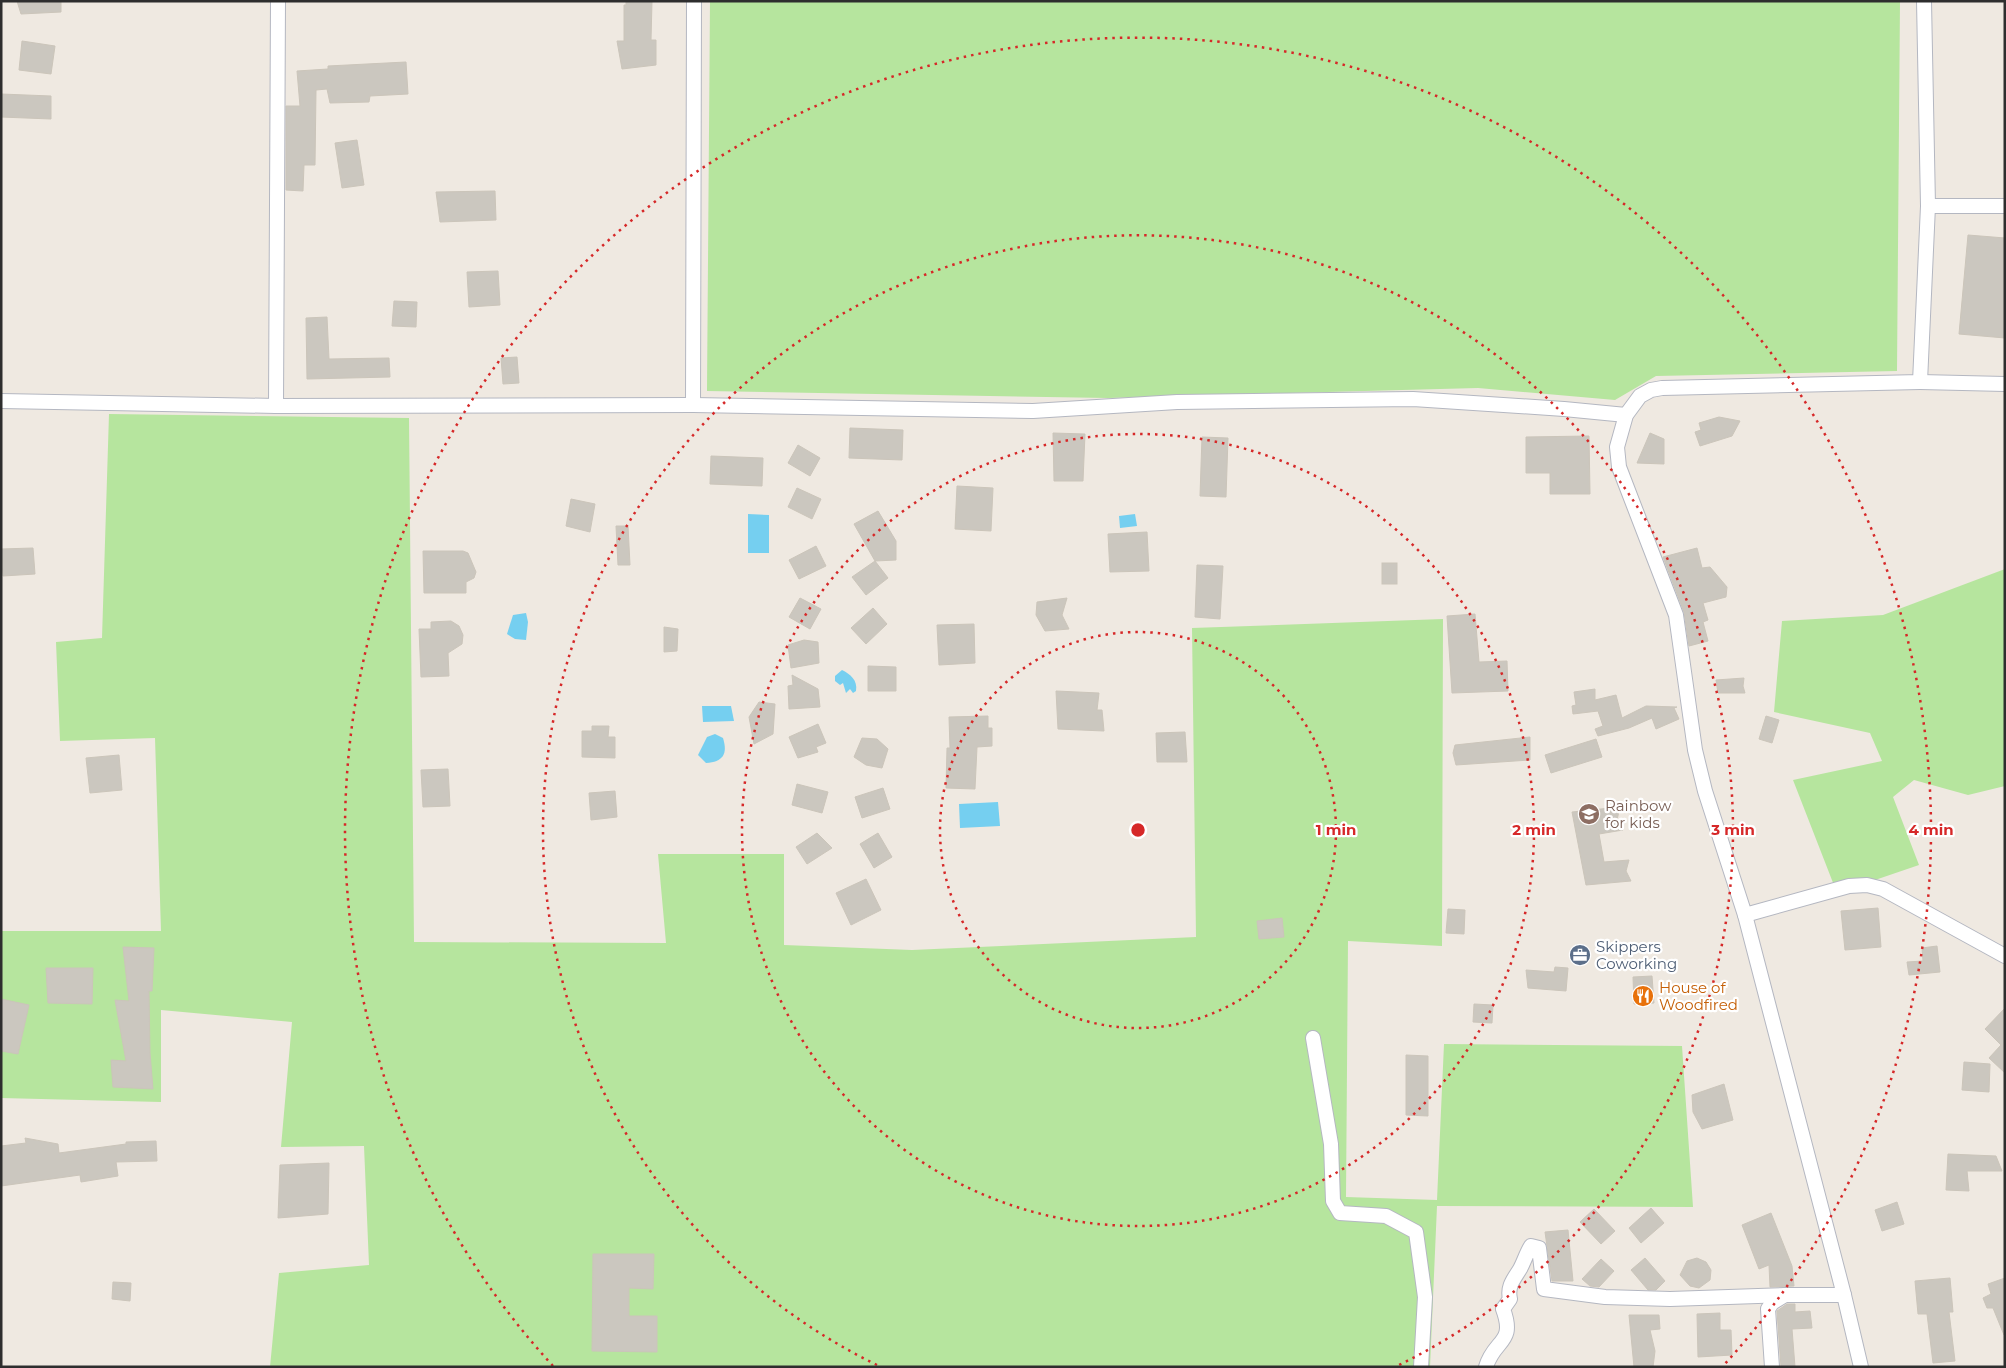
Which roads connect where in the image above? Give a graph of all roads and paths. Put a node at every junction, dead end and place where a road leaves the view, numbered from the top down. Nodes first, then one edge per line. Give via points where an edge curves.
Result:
1 (278, 1) edge
2 (694, 1) edge
3 (1924, 1) edge
4 (1928, 206) junction
5 (2005, 206) edge
6 (1920, 382) junction
7 (2005, 384) edge
8 (1, 401) edge
9 (693, 405) junction
10 (276, 406) junction
11 (1626, 415) junction
12 (1745, 914) junction
13 (2005, 956) edge
14 (1313, 1038) dead end
15 (1786, 1294) junction
16 (1844, 1295) junction
17 (1421, 1367) edge
18 (1486, 1367) edge
19 (1772, 1367) edge
20 (1861, 1367) edge

1 - 10 street
2 - 9 street
3 - 4 street
4 - 5 street
4 - 6 street
6 - 7 street
6 - 11 street via 1662,388 1640,396
8 - 10 street
9 - 10 street
9 - 11 street via 1033,411 1177,402 1413,399
11 - 12 street via 1616,447 1619,467 1676,615 1697,758
12 - 13 street via 1849,886 1867,885 1883,888
12 - 16 street
14 - 17 street via 1332,1144 1333,1201 1340,1213 1386,1216 1416,1232 1425,1297
15 - 16 street
15 - 18 street via 1670,1299 1605,1297 1544,1289 1539,1248 1531,1246 1511,1282 1510,1299 1503,1309 1507,1335
15 - 19 street via 1768,1309
16 - 20 street

